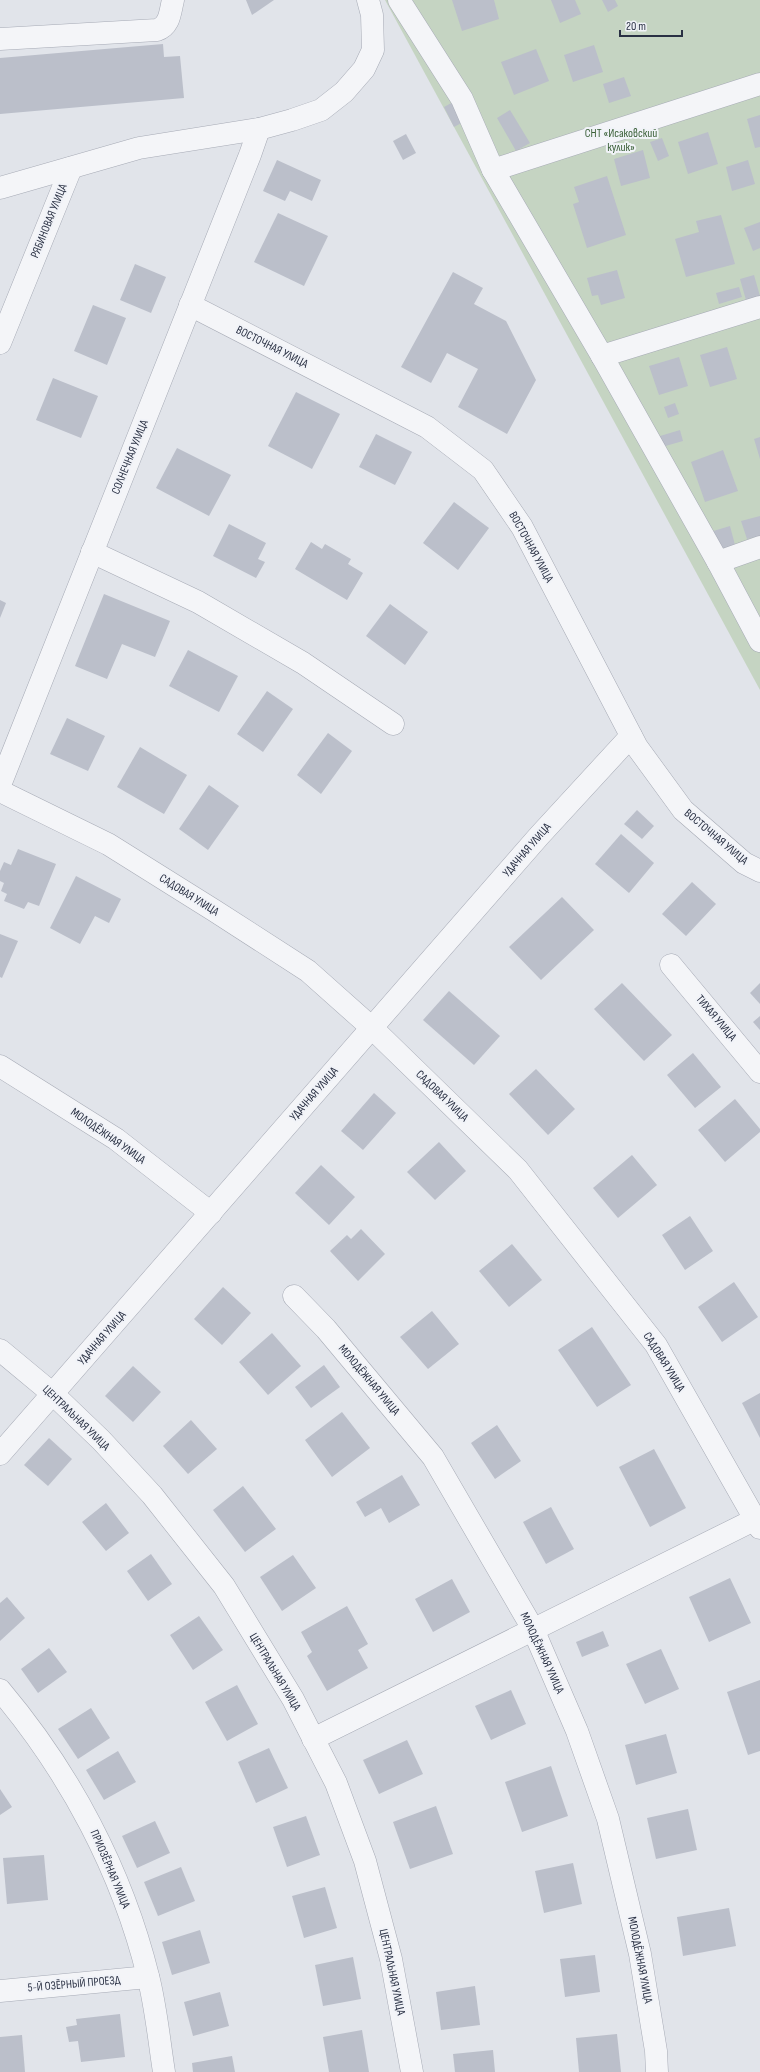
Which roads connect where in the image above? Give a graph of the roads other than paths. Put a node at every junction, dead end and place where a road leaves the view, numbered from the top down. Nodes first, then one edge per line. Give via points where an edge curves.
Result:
1 (173, 0) edge
2 (368, 0) edge
3 (399, 0) edge
4 (0, 38) edge
5 (760, 84) edge
6 (259, 129) junction
7 (71, 168) junction
8 (493, 170) junction
9 (0, 188) edge
10 (190, 305) junction
11 (760, 307) edge
12 (0, 343) edge
13 (602, 356) junction
14 (760, 547) edge
15 (92, 552) junction
16 (718, 562) junction
17 (760, 641) edge
18 (393, 724) dead end
19 (631, 736) junction
20 (0, 785) edge
21 (0, 791) edge
22 (760, 871) edge
23 (671, 965) dead end
24 (372, 1028) junction
25 (0, 1066) edge
26 (760, 1072) edge
27 (211, 1213) junction
28 (294, 1296) dead end
29 (0, 1350) edge
30 (53, 1394) junction
31 (0, 1454) edge
32 (759, 1522) edge
33 (533, 1629) junction
34 (0, 1690) edge
35 (9, 1713) edge
36 (313, 1740) junction
37 (148, 1977) junction
38 (0, 1991) edge
39 (164, 2072) edge
40 (412, 2072) edge
41 (657, 2072) edge

1 - 4 street via 167,23 163,28 156,30
2 - 6 street via 372,15 373,50 364,69 344,92 322,110
3 - 8 street via 462,99
5 - 8 street
6 - 7 street via 139,148
6 - 10 street, СОЛНЕЧНАЯ УЛИЦА
7 - 9 street, РЯБИНОВАЯ УЛИЦА
7 - 12 street, РЯБИНОВАЯ УЛИЦА
8 - 13 street
10 - 15 street, СОЛНЕЧНАЯ УЛИЦА
10 - 19 street, ВОСТОЧНАЯ УЛИЦА via 426,427 483,470 522,527
11 - 13 street
13 - 16 street
14 - 16 street
15 - 18 street via 198,602 303,663
15 - 20 street, СОЛНЕЧНАЯ УЛИЦА
16 - 17 street
19 - 22 street, ВОСТОЧНАЯ УЛИЦА via 683,810 744,863
19 - 24 street, УДАЧНАЯ УЛИЦА via 539,836
21 - 24 street, САДОВАЯ УЛИЦА via 108,844 215,911 308,971
23 - 26 street, ТИХАЯ УЛИЦА
24 - 27 street, УДАЧНАЯ УЛИЦА
24 - 32 street, САДОВАЯ УЛИЦА via 518,1170 651,1339
25 - 27 street, МОЛОДЁЖНАЯ УЛИЦА via 116,1139
27 - 30 street, УДАЧНАЯ УЛИЦА
28 - 33 street, МОЛОДЁЖНАЯ УЛИЦА via 326,1329 433,1457
29 - 30 street, ЦЕНТРАЛЬНАЯ УЛИЦА
30 - 31 street, УДАЧНАЯ УЛИЦА
30 - 36 street, ЦЕНТРАЛЬНАЯ УЛИЦА via 101,1440 152,1495 224,1586 293,1699
32 - 33 street
33 - 36 street
33 - 41 street, МОЛОДЁЖНАЯ УЛИЦА via 577,1731 608,1819 640,1954 656,2051
34 - 35 street, ПРИОЗЁРНАЯ УЛИЦА
35 - 37 street, ПРИОЗЁРНАЯ УЛИЦА via 55,1766 96,1834 131,1918
36 - 40 street, ЦЕНТРАЛЬНАЯ УЛИЦА via 336,1784 365,1861 391,1959
37 - 38 street, 5-Й ОЗЁРНЫЙ ПРОЕЗД
37 - 39 street, ПРИОЗЁРНАЯ УЛИЦА

